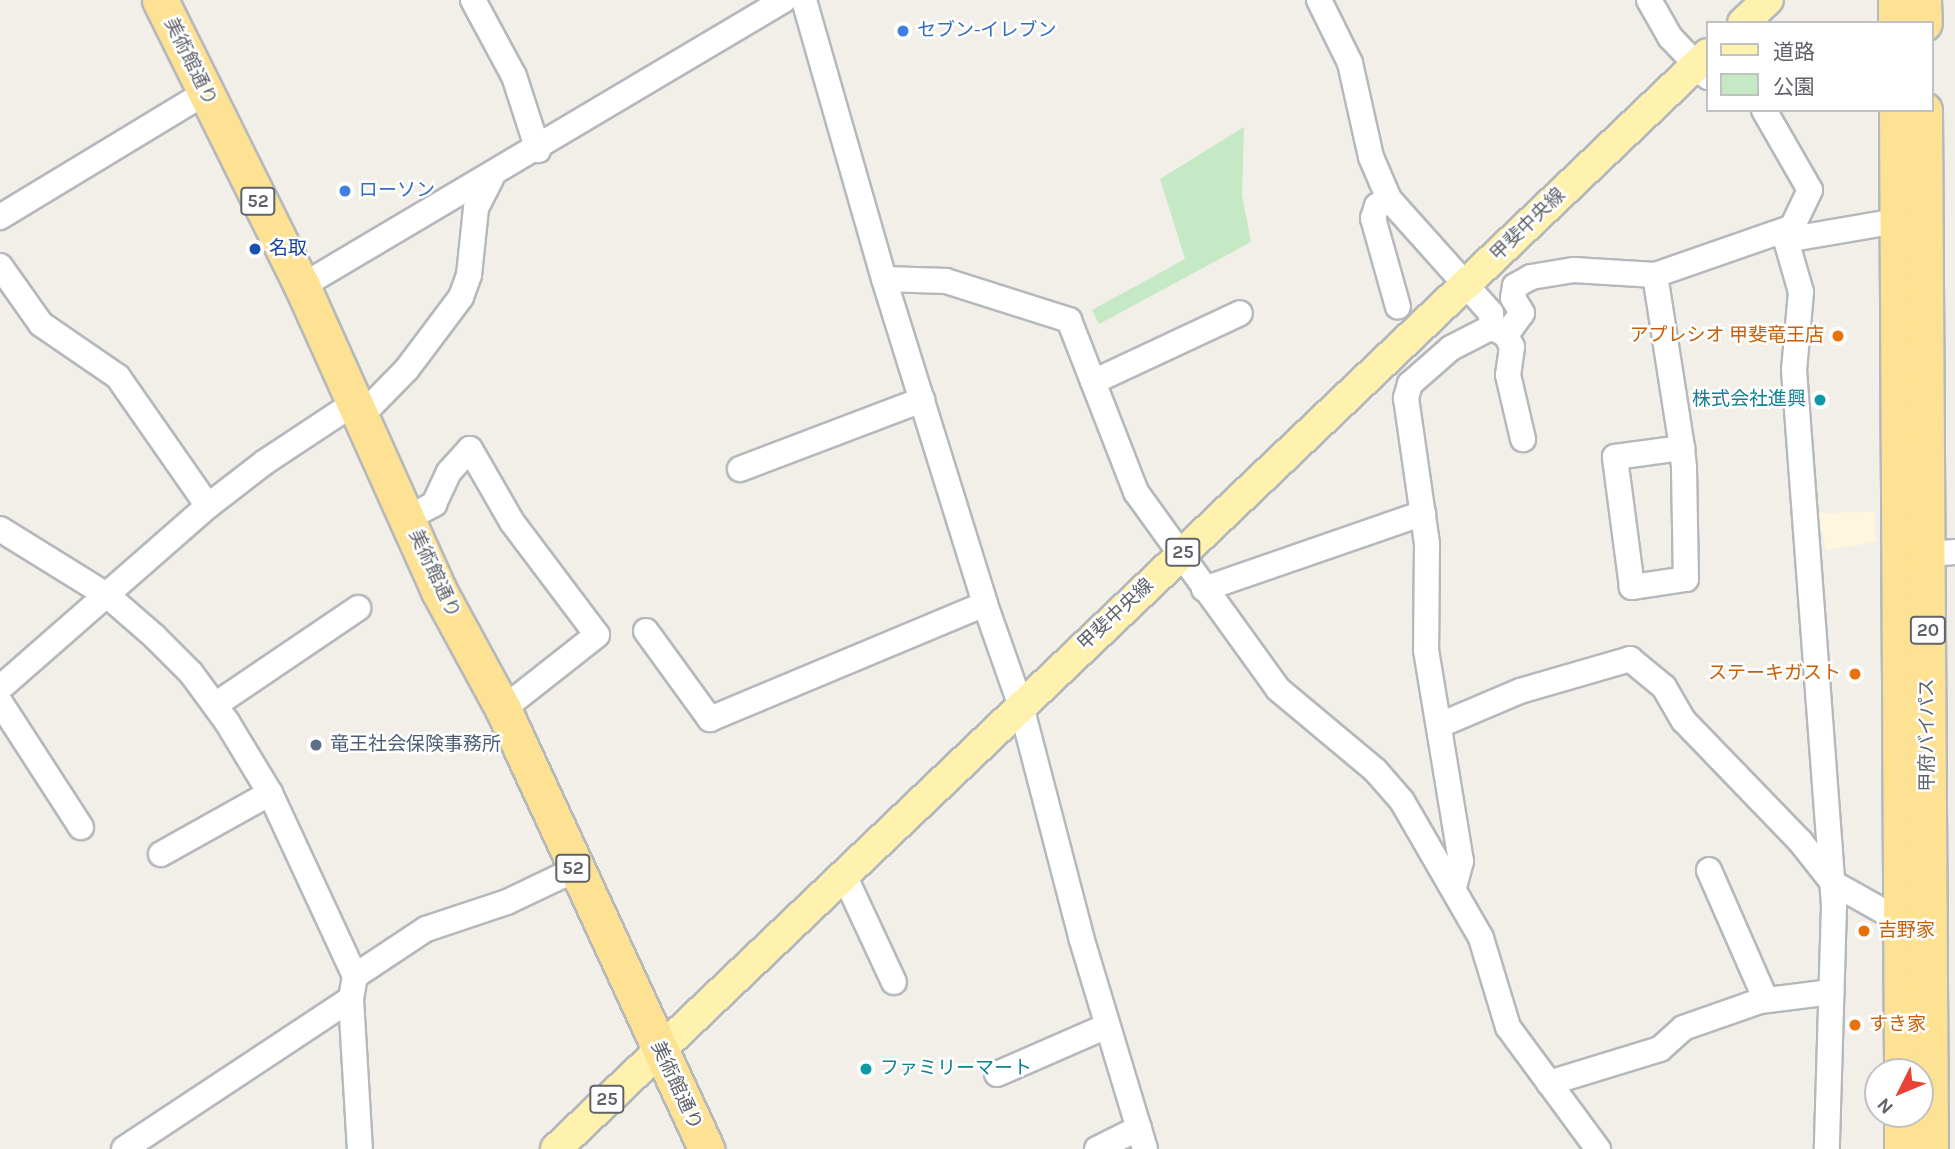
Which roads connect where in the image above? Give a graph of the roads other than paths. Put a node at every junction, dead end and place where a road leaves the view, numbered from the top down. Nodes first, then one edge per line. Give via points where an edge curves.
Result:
1 (160, 0) edge
2 (473, 0) edge
3 (785, 0) edge
4 (804, 0) edge
5 (1319, 0) edge
6 (1649, 0) edge
7 (1768, 0) edge
8 (1896, 0) edge
9 (1923, 0) edge
10 (1744, 21) edge
11 (1896, 21) edge
12 (1924, 21) edge
13 (1704, 66) edge
14 (205, 93) junction
15 (1765, 112) edge
16 (1897, 112) edge
17 (1924, 112) edge
18 (538, 150) junction
19 (491, 178) junction
20 (1389, 199) junction
21 (0, 218) edge
22 (1897, 221) junction
23 (1789, 233) junction
24 (0, 266) edge
25 (1655, 275) junction
26 (884, 279) junction
27 (1466, 284) junction
28 (302, 286) junction
29 (1398, 307) dead end
30 (1240, 313) dead end
31 (1499, 331) junction
32 (1093, 383) junction
33 (922, 400) junction
34 (357, 410) junction
35 (1523, 439) dead end
36 (1682, 449) junction
37 (740, 469) dead end
38 (208, 506) junction
39 (1423, 513) junction
40 (408, 518) junction
41 (0, 529) edge
42 (1941, 553) edge
43 (1181, 554) junction
44 (1204, 589) junction
45 (108, 596) junction
46 (985, 604) junction
47 (358, 608) dead end
48 (646, 631) dead end
49 (0, 688) edge
50 (0, 702) edge
51 (215, 705) junction
52 (1021, 706) junction
53 (503, 709) junction
54 (1440, 724) junction
55 (270, 793) junction
56 (81, 827) dead end
57 (161, 855) dead end
58 (574, 870) junction
59 (1709, 870) dead end
60 (844, 875) junction
61 (1833, 883) junction
62 (1454, 887) junction
63 (1901, 921) junction
64 (894, 982) dead end
65 (353, 988) junction
66 (1831, 992) junction
67 (1760, 1001) junction
68 (1107, 1026) junction
69 (659, 1050) junction
70 (1902, 1058) edge
71 (997, 1074) dead end
72 (1549, 1083) junction
73 (1902, 1128) edge
74 (1142, 1139) edge
75 (124, 1149) edge
76 (360, 1149) edge
77 (556, 1149) edge
78 (706, 1149) edge
79 (1097, 1149) edge
80 (1598, 1149) edge
81 (1827, 1149) edge
82 (1902, 1149) edge
83 (1930, 1149) edge

1 - 14 highway, 美術館通り / 52
2 - 18 street via 514,76
3 - 18 street
4 - 26 street
5 - 20 street via 1350,63 1371,157
6 - 13 street via 1670,37
7 - 10 main road
8 - 11 highway
9 - 12 highway
13 - 27 main road, 甲斐中央線 / 25
14 - 21 street
14 - 28 highway, 美術館通り / 52
15 - 23 street via 1810,190
16 - 22 highway, 甲府バイパス / 20
17 - 42 highway, 甲府バイパス / 20
18 - 19 street
19 - 28 street
19 - 34 street via 477,208 469,275 461,297 414,360
20 - 27 street
20 - 29 street via 1377,206 1373,218
22 - 23 street
22 - 63 highway, 甲府バイパス / 20
23 - 25 street
23 - 61 street via 1801,292 1794,370
24 - 38 street via 41,324 118,377
25 - 31 street via 1574,270 1531,277 1515,286 1513,298 1522,313
25 - 36 street
26 - 32 street via 946,281 1069,320
26 - 33 street
27 - 31 street via 1484,301
27 - 43 main road, 甲斐中央線 / 25
28 - 34 highway, 美術館通り / 52
30 - 32 street
31 - 35 street via 1512,346 1508,375
31 - 39 street via 1451,348 1410,384 1406,398
32 - 43 street via 1136,492
33 - 37 street
33 - 46 street
34 - 38 street via 265,462
34 - 40 highway, 美術館通り / 52
36 - 36 street via 1686,579 1632,587 1615,457
38 - 45 street
39 - 44 street
39 - 54 street via 1426,650
40 - 53 highway, 美術館通り / 52 via 439,591
40 - 53 street via 434,504 449,472 470,449 512,522 597,635
41 - 45 street
42 - 83 highway, 甲府バイパス / 20
43 - 44 street
43 - 52 main road, 甲斐中央線 / 25
44 - 62 street via 1278,689 1375,770 1402,801
45 - 49 street
45 - 51 street via 191,673
46 - 48 street via 710,719
46 - 52 street
47 - 51 street
50 - 56 street
51 - 55 street
52 - 60 main road, 甲斐中央線 / 25
52 - 68 street
53 - 58 highway, 美術館通り / 52
54 - 61 street via 1520,691 1630,659 1664,687 1684,721 1773,811
54 - 62 street via 1461,861
55 - 57 street
55 - 65 street
58 - 65 street via 507,902 426,929
58 - 69 highway, 美術館通り / 52
59 - 67 street via 1762,991
60 - 64 street
60 - 69 main road, 甲斐中央線 / 25
61 - 63 street
61 - 66 street
62 - 72 street via 1480,938 1508,1027
63 - 70 highway, 甲府バイパス / 20
65 - 75 street
65 - 76 street
66 - 67 street
66 - 81 street
67 - 72 street via 1683,1028 1660,1049
68 - 71 street
68 - 74 street
69 - 77 main road, 甲斐中央線 / 25
69 - 78 highway, 美術館通り / 52
72 - 80 street
73 - 82 highway
74 - 79 street

